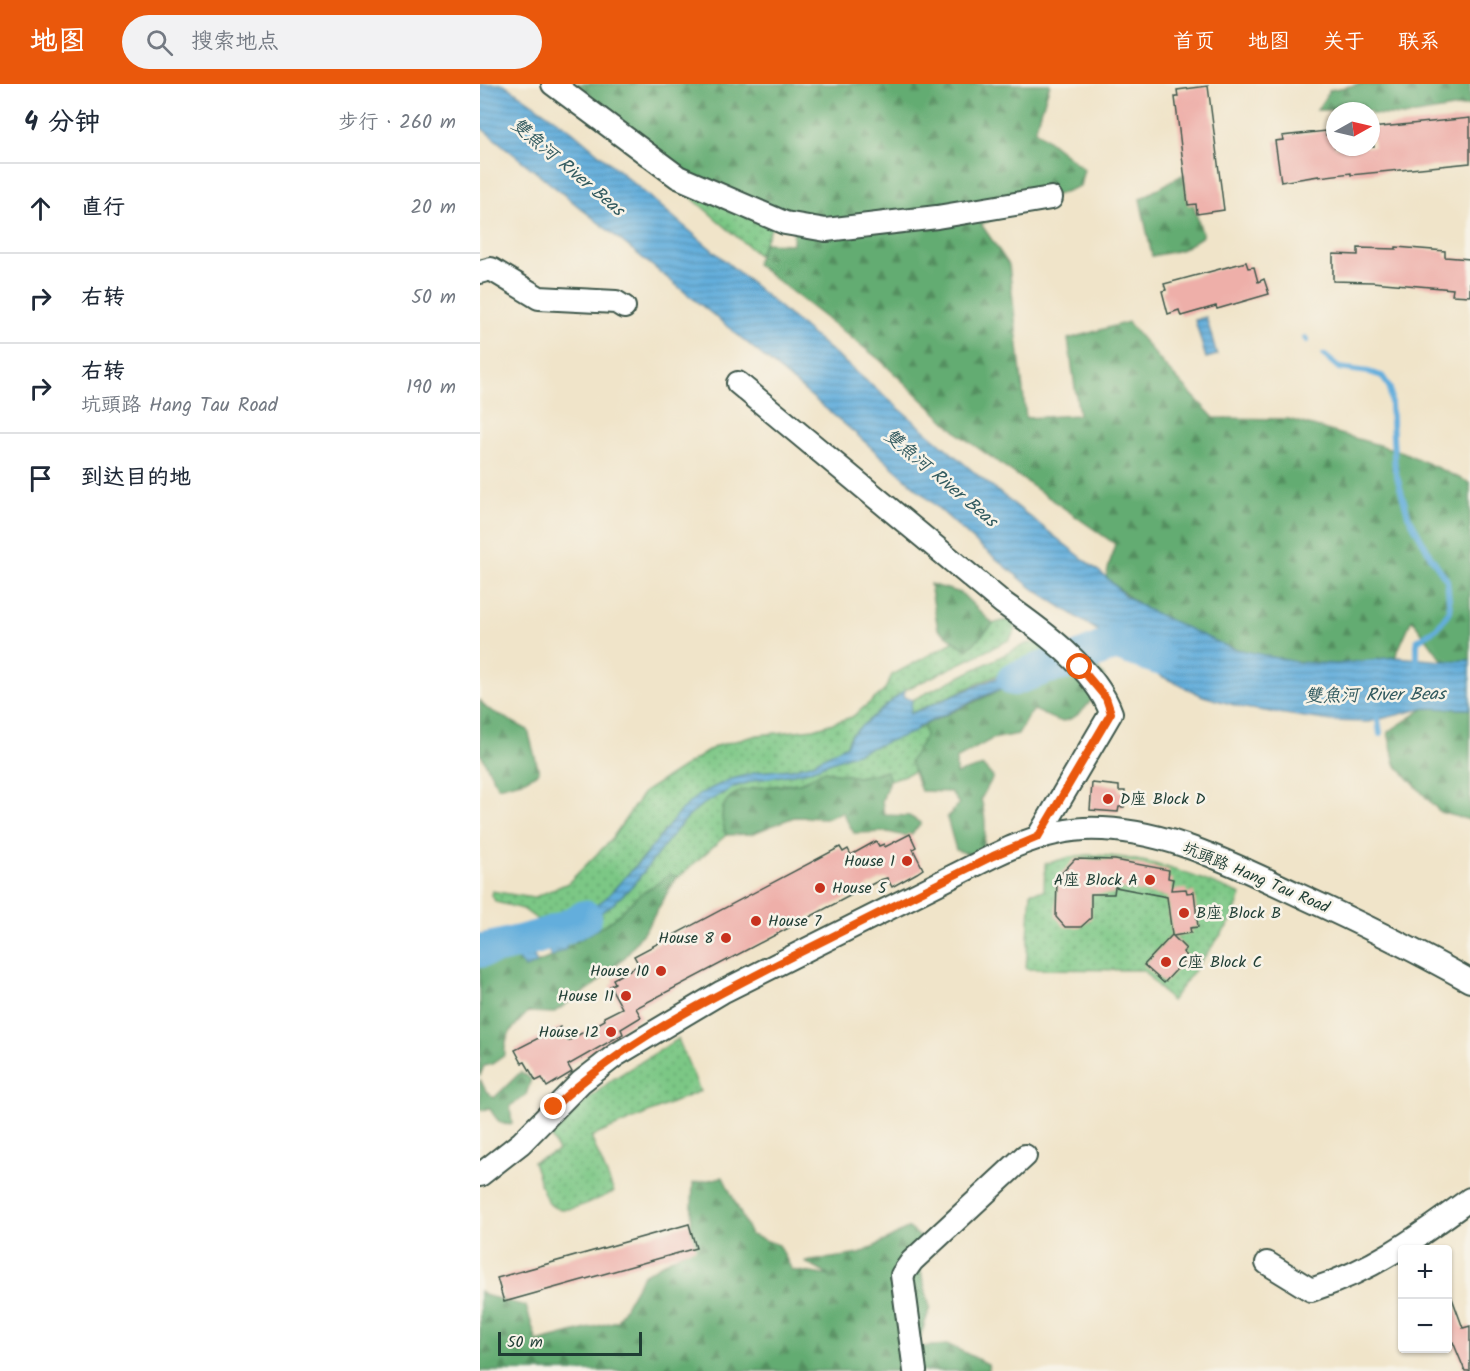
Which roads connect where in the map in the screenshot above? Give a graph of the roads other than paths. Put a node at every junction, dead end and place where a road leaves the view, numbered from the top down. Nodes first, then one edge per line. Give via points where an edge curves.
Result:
1 (553, 84) edge
2 (1051, 198) dead end
3 (480, 272) edge
4 (624, 307) dead end
5 (738, 383) dead end
6 (1038, 837) junction
7 (1470, 981) edge
8 (1025, 1156) dead end
9 (480, 1176) edge
10 (1470, 1199) edge
11 (1267, 1263) dead end
12 (915, 1371) edge

1 - 2 street via 678,177 785,223 826,230
3 - 4 street via 491,269 539,298 616,302
5 - 6 street via 1003,603 1039,628 1106,698 1111,713
6 - 7 street, 坑頭路 Hang Tau Road via 1083,829 1113,830 1145,834 1202,851 1400,942
6 - 9 street, 坑頭路 Hang Tau Road via 722,992 616,1055 581,1082 521,1143
8 - 12 street via 912,1261 902,1275
10 - 11 street via 1380,1261 1311,1290

